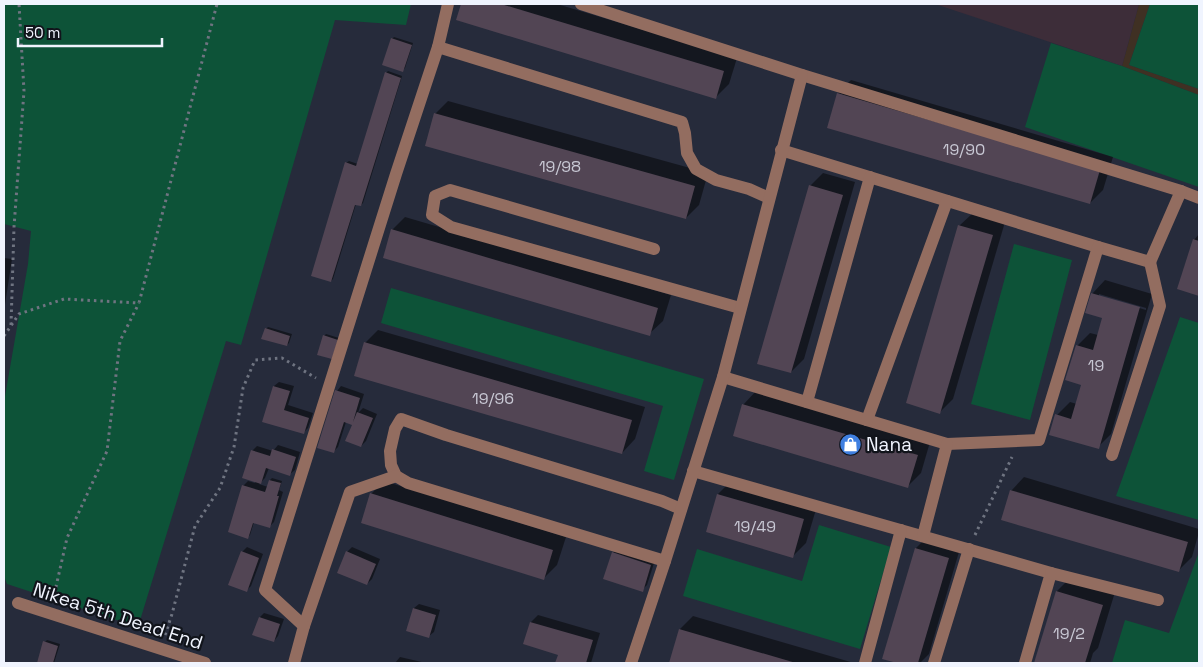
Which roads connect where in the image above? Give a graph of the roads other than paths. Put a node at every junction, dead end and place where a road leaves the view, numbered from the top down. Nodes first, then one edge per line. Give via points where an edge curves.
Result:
1 (448, 4) edge
2 (581, 4) edge
3 (438, 47) junction
4 (802, 75) junction
5 (781, 150) junction
6 (870, 177) junction
7 (1181, 191) junction
8 (769, 198) junction
9 (1199, 198) edge
10 (947, 201) junction
11 (1098, 247) junction
12 (654, 249) dead end
13 (1150, 262) junction
14 (740, 308) junction
15 (723, 377) junction
16 (807, 402) junction
17 (867, 420) junction
18 (947, 444) junction
19 (1112, 455) dead end
20 (693, 471) junction
21 (396, 476) junction
22 (681, 509) junction
23 (901, 530) junction
24 (923, 536) junction
25 (968, 549) junction
26 (665, 561) junction
27 (1051, 573) junction
28 (1158, 600) dead end
29 (18, 604) dead end
30 (304, 626) junction
31 (205, 663) edge
32 (294, 663) edge
33 (631, 663) edge
34 (865, 663) edge
35 (934, 663) edge
36 (1025, 663) edge

1 - 3 street
2 - 4 street
3 - 8 street via 682,122 687,153 696,169 716,180
3 - 30 street via 265,590
4 - 5 street
4 - 7 street
5 - 6 street
5 - 8 street
6 - 10 street
6 - 16 street
7 - 9 street
7 - 13 street
8 - 14 street
10 - 11 street
10 - 17 street
11 - 13 street
11 - 18 street via 1039,440
12 - 14 street via 450,190 435,196 432,215 451,227
13 - 19 street via 1160,306
14 - 15 street
15 - 16 street
15 - 20 street
16 - 17 street
17 - 18 street
18 - 24 street
20 - 22 street
20 - 23 street
21 - 22 street via 390,451 401,419
21 - 26 street via 408,483
21 - 30 street via 350,492
22 - 26 street
23 - 24 street
23 - 34 street
24 - 25 street
25 - 27 street
25 - 35 street
26 - 33 street
27 - 28 street
27 - 36 street
29 - 31 street, Nikea 5th Dead End
30 - 32 street

